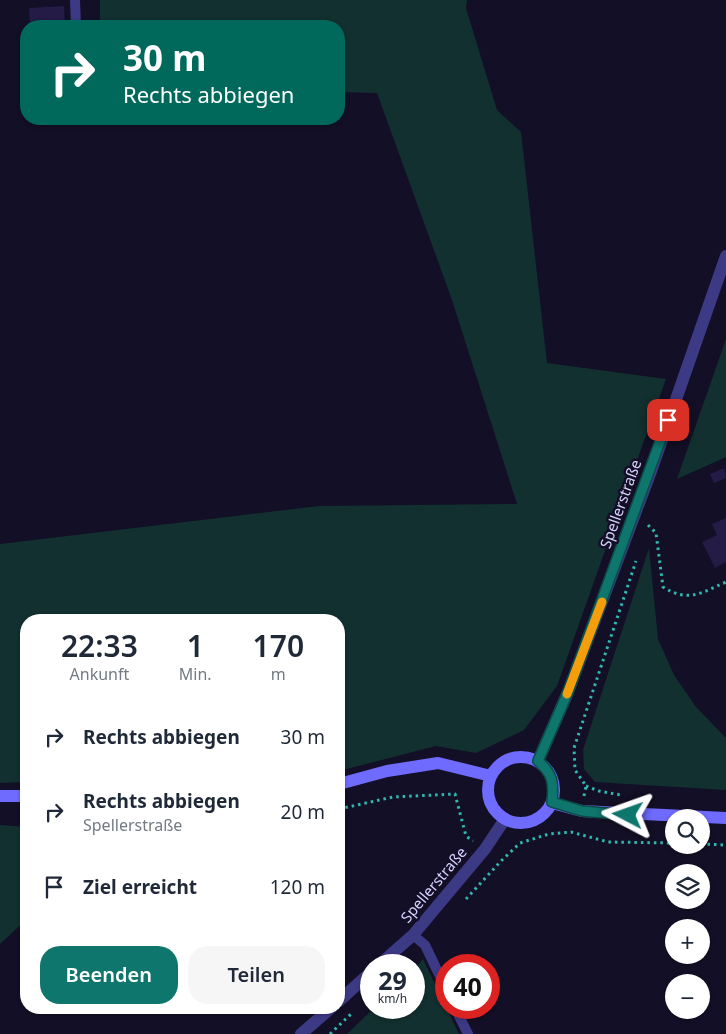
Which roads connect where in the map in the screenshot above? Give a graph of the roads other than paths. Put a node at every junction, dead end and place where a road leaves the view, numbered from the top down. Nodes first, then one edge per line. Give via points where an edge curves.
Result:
1 (75, 0) edge
2 (76, 20) edge
3 (726, 257) edge
4 (538, 761) junction
5 (491, 776) junction
6 (345, 782) edge
7 (0, 796) edge
8 (20, 796) edge
9 (552, 802) junction
10 (726, 818) edge
11 (505, 819) junction
12 (413, 936) junction
13 (393, 954) edge
14 (435, 966) edge
15 (360, 982) edge
16 (345, 996) edge
17 (324, 1014) edge
18 (460, 1019) edge
19 (301, 1034) edge
20 (468, 1034) edge

1 - 2 lane
3 - 4 street, Spellerstraße via 646,484 568,692
4 - 5 street via 518,757 501,763
4 - 9 street via 548,769 554,786
5 - 6 street via 438,763 386,771
5 - 11 street via 488,795 496,812
7 - 8 street
9 - 10 street via 582,811
9 - 11 street via 540,817 522,823
11 - 12 street, Spellerstraße via 485,850
12 - 13 street, Spellerstraße
12 - 14 lane via 425,945
15 - 16 street
17 - 19 street
18 - 20 lane

